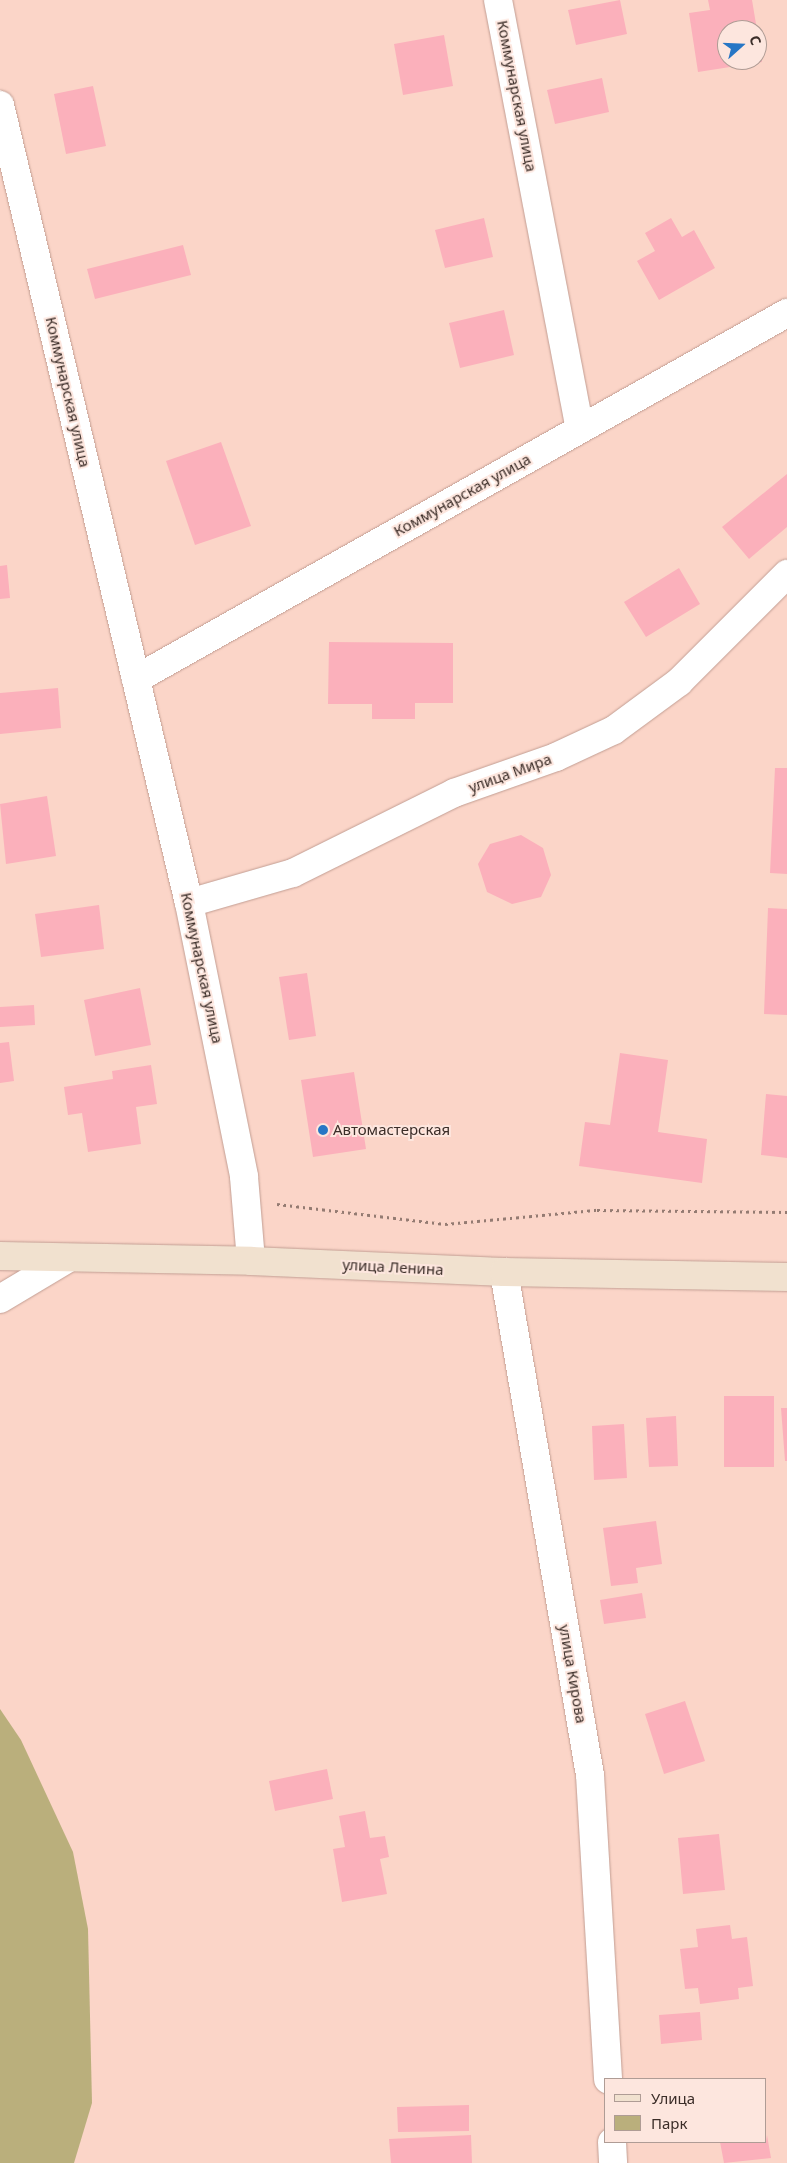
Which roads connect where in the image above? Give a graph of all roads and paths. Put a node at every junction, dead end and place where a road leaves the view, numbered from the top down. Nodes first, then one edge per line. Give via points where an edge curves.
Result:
1 (498, 0) edge
2 (0, 106) edge
3 (787, 313) edge
4 (580, 428) junction
5 (787, 574) edge
6 (136, 679) junction
7 (189, 903) junction
8 (246, 1200) junction
9 (787, 1212) edge
10 (0, 1256) edge
11 (66, 1259) junction
12 (251, 1260) junction
13 (504, 1272) junction
14 (787, 1278) edge
15 (0, 1300) edge
16 (608, 2078) edge
17 (612, 2143) edge
18 (613, 2163) edge

1 - 4 street, Коммунарская улица
2 - 6 street, Коммунарская улица
3 - 4 street, Коммунарская улица
4 - 6 street, Коммунарская улица
5 - 7 street, улица Мира via 679,682 614,730 556,757 454,794 293,873
6 - 7 street, Коммунарская улица
7 - 8 street, Коммунарская улица
8 - 9 path via 445,1224 597,1210
8 - 12 street, Коммунарская улица
10 - 11 main road, улица Ленина
11 - 12 main road, улица Ленина
11 - 15 street
12 - 13 main road, улица Ленина
13 - 14 main road, улица Ленина
13 - 16 street, улица Кирова via 590,1775
17 - 18 street

